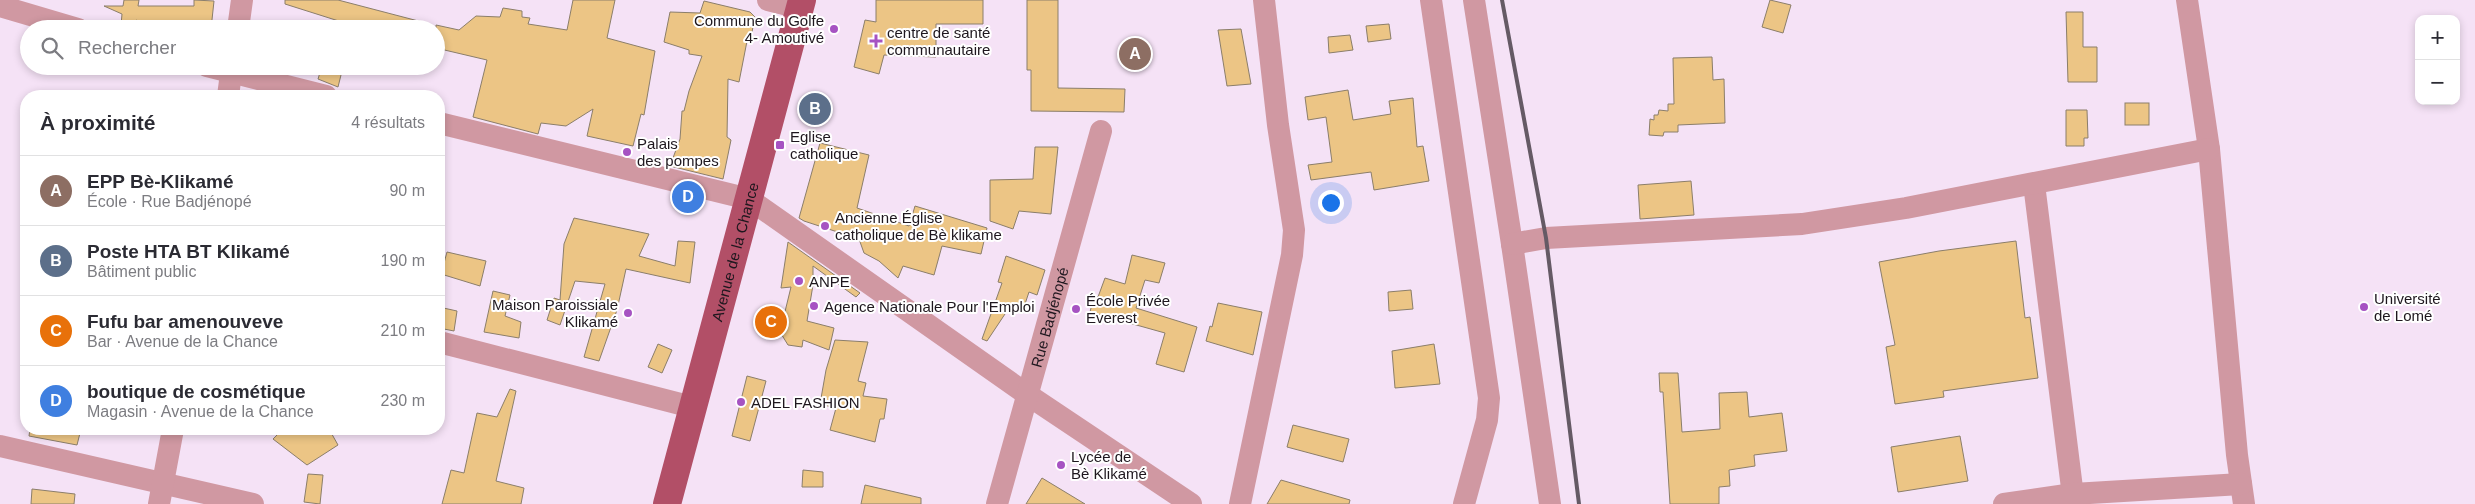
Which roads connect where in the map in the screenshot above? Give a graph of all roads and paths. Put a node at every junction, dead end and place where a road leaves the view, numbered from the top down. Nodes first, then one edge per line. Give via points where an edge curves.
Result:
1 (242, 0) edge
2 (768, 0) edge
3 (1264, 0) edge
4 (1430, 0) edge
5 (1474, 0) edge
6 (2187, 0) edge
7 (801, 4) edge
8 (0, 6) edge
9 (47, 20) edge
10 (239, 20) edge
11 (231, 75) edge
12 (250, 75) edge
13 (229, 90) edge
14 (304, 90) edge
15 (445, 125) edge
16 (1101, 131) dead end
17 (2209, 149) junction
18 (2034, 184) junction
19 (749, 198) junction
20 (1512, 244) junction
21 (445, 344) edge
22 (1028, 395) junction
23 (692, 407) junction
24 (172, 435) edge
25 (0, 446) edge
26 (161, 493) edge
27 (2242, 494) edge
28 (2073, 499) edge
29 (254, 504) edge
30 (667, 504) edge
31 (998, 504) edge
32 (1191, 504) edge
33 (1240, 504) edge
34 (1464, 504) edge
35 (1550, 504) edge
36 (2004, 504) edge

1 - 10 street
2 - 7 street
3 - 33 street via 1293,242
4 - 34 street via 1489,398 1488,420
5 - 20 street
6 - 17 street
7 - 19 main road, Avenue de la Chance
8 - 9 street
11 - 13 street
12 - 14 street
15 - 19 street
16 - 22 street, Rue Badjénopé
17 - 18 street
17 - 27 street
18 - 20 street via 1802,224 1546,238
18 - 28 street
19 - 22 street
19 - 23 main road, Avenue de la Chance
20 - 35 street
21 - 23 street
22 - 31 street, Rue Badjénopé
22 - 32 street
23 - 30 main road, Avenue de la Chance
24 - 26 street
25 - 26 street
26 - 29 street
27 - 28 street
28 - 36 street

